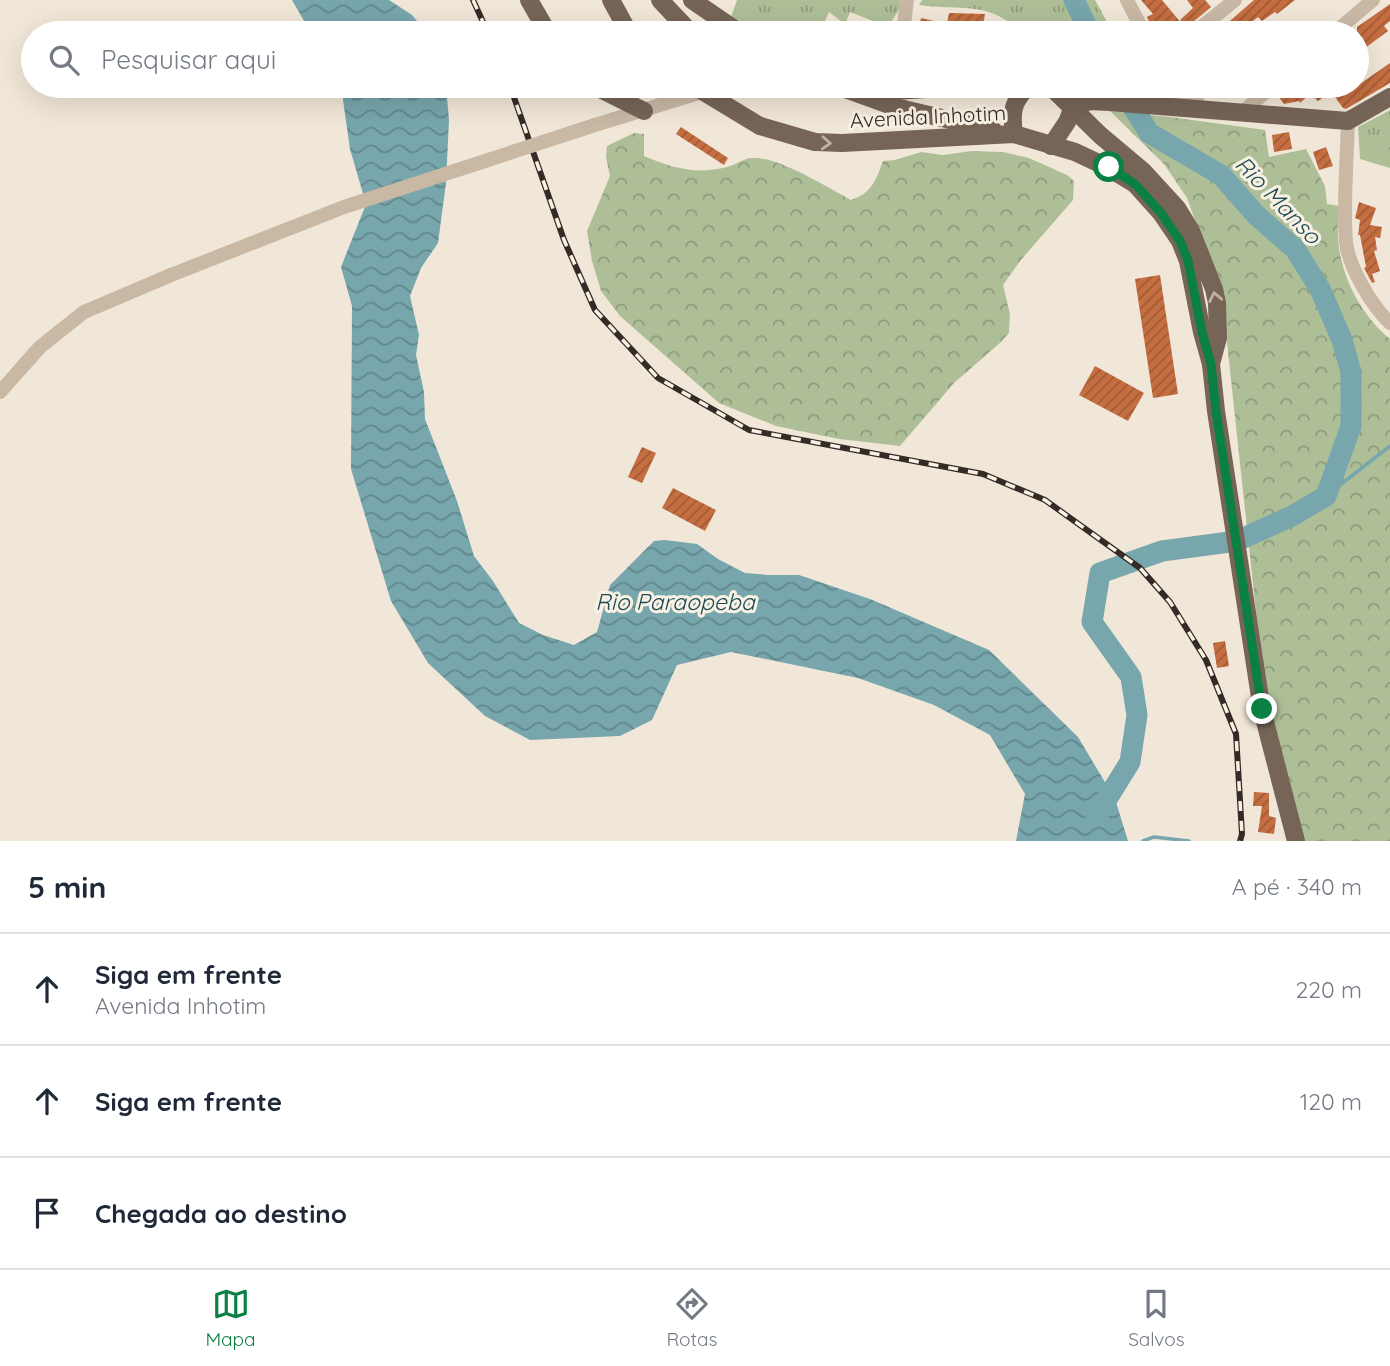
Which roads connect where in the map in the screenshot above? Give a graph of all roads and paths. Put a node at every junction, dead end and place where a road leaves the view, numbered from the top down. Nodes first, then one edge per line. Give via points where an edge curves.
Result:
1 (529, 0) edge
2 (611, 0) edge
3 (660, 0) edge
4 (691, 0) edge
5 (907, 0) edge
6 (1127, 0) edge
7 (1235, 0) edge
8 (1373, 0) edge
9 (709, 12) junction
10 (541, 21) edge
11 (622, 21) edge
12 (680, 21) edge
13 (701, 21) edge
14 (722, 21) edge
15 (904, 21) edge
16 (1138, 21) edge
17 (1209, 21) edge
18 (1348, 21) edge
19 (1390, 97) edge
20 (618, 98) edge
21 (675, 98) edge
22 (718, 98) edge
23 (870, 98) edge
24 (1016, 98) edge
25 (1063, 98) edge
26 (1177, 98) edge
27 (1259, 98) edge
28 (1073, 107) junction
29 (1208, 110) junction
30 (644, 111) junction
31 (1241, 113) junction
32 (1348, 121) junction
33 (1014, 134) junction
34 (1051, 146) junction
35 (1390, 323) edge
36 (1211, 364) junction
37 (0, 392) edge
38 (1296, 841) edge

1 - 10 main road
2 - 11 main road
3 - 12 main road
4 - 9 main road
5 - 15 street
6 - 16 street
7 - 17 street
8 - 18 street
9 - 13 main road
9 - 14 main road
19 - 32 main road
20 - 30 main road
21 - 30 street
22 -> 33 main road, Avenida Inhotim, bridge via 760,126 815,142
23 - 33 main road
24 - 33 main road
25 - 28 main road, Avenida Inhotim
26 - 29 street via 1200,101
27 - 31 street
28 - 29 main road via 1090,101
28 - 34 main road
36 -> 28 main road, Avenida Inhotim via 1219,338 1217,303 1191,231 1144,172
29 - 31 main road
30 - 37 street, bridge via 344,207 125,293 85,312 40,347
31 - 32 main road
32 - 35 street via 1346,244 1379,313
33 - 34 main road, Avenida Inhotim
34 - 36 main road, Avenida Inhotim via 1109,167 1135,184 1161,213 1188,261
36 - 38 main road, Avenida Inhotim via 1262,709

